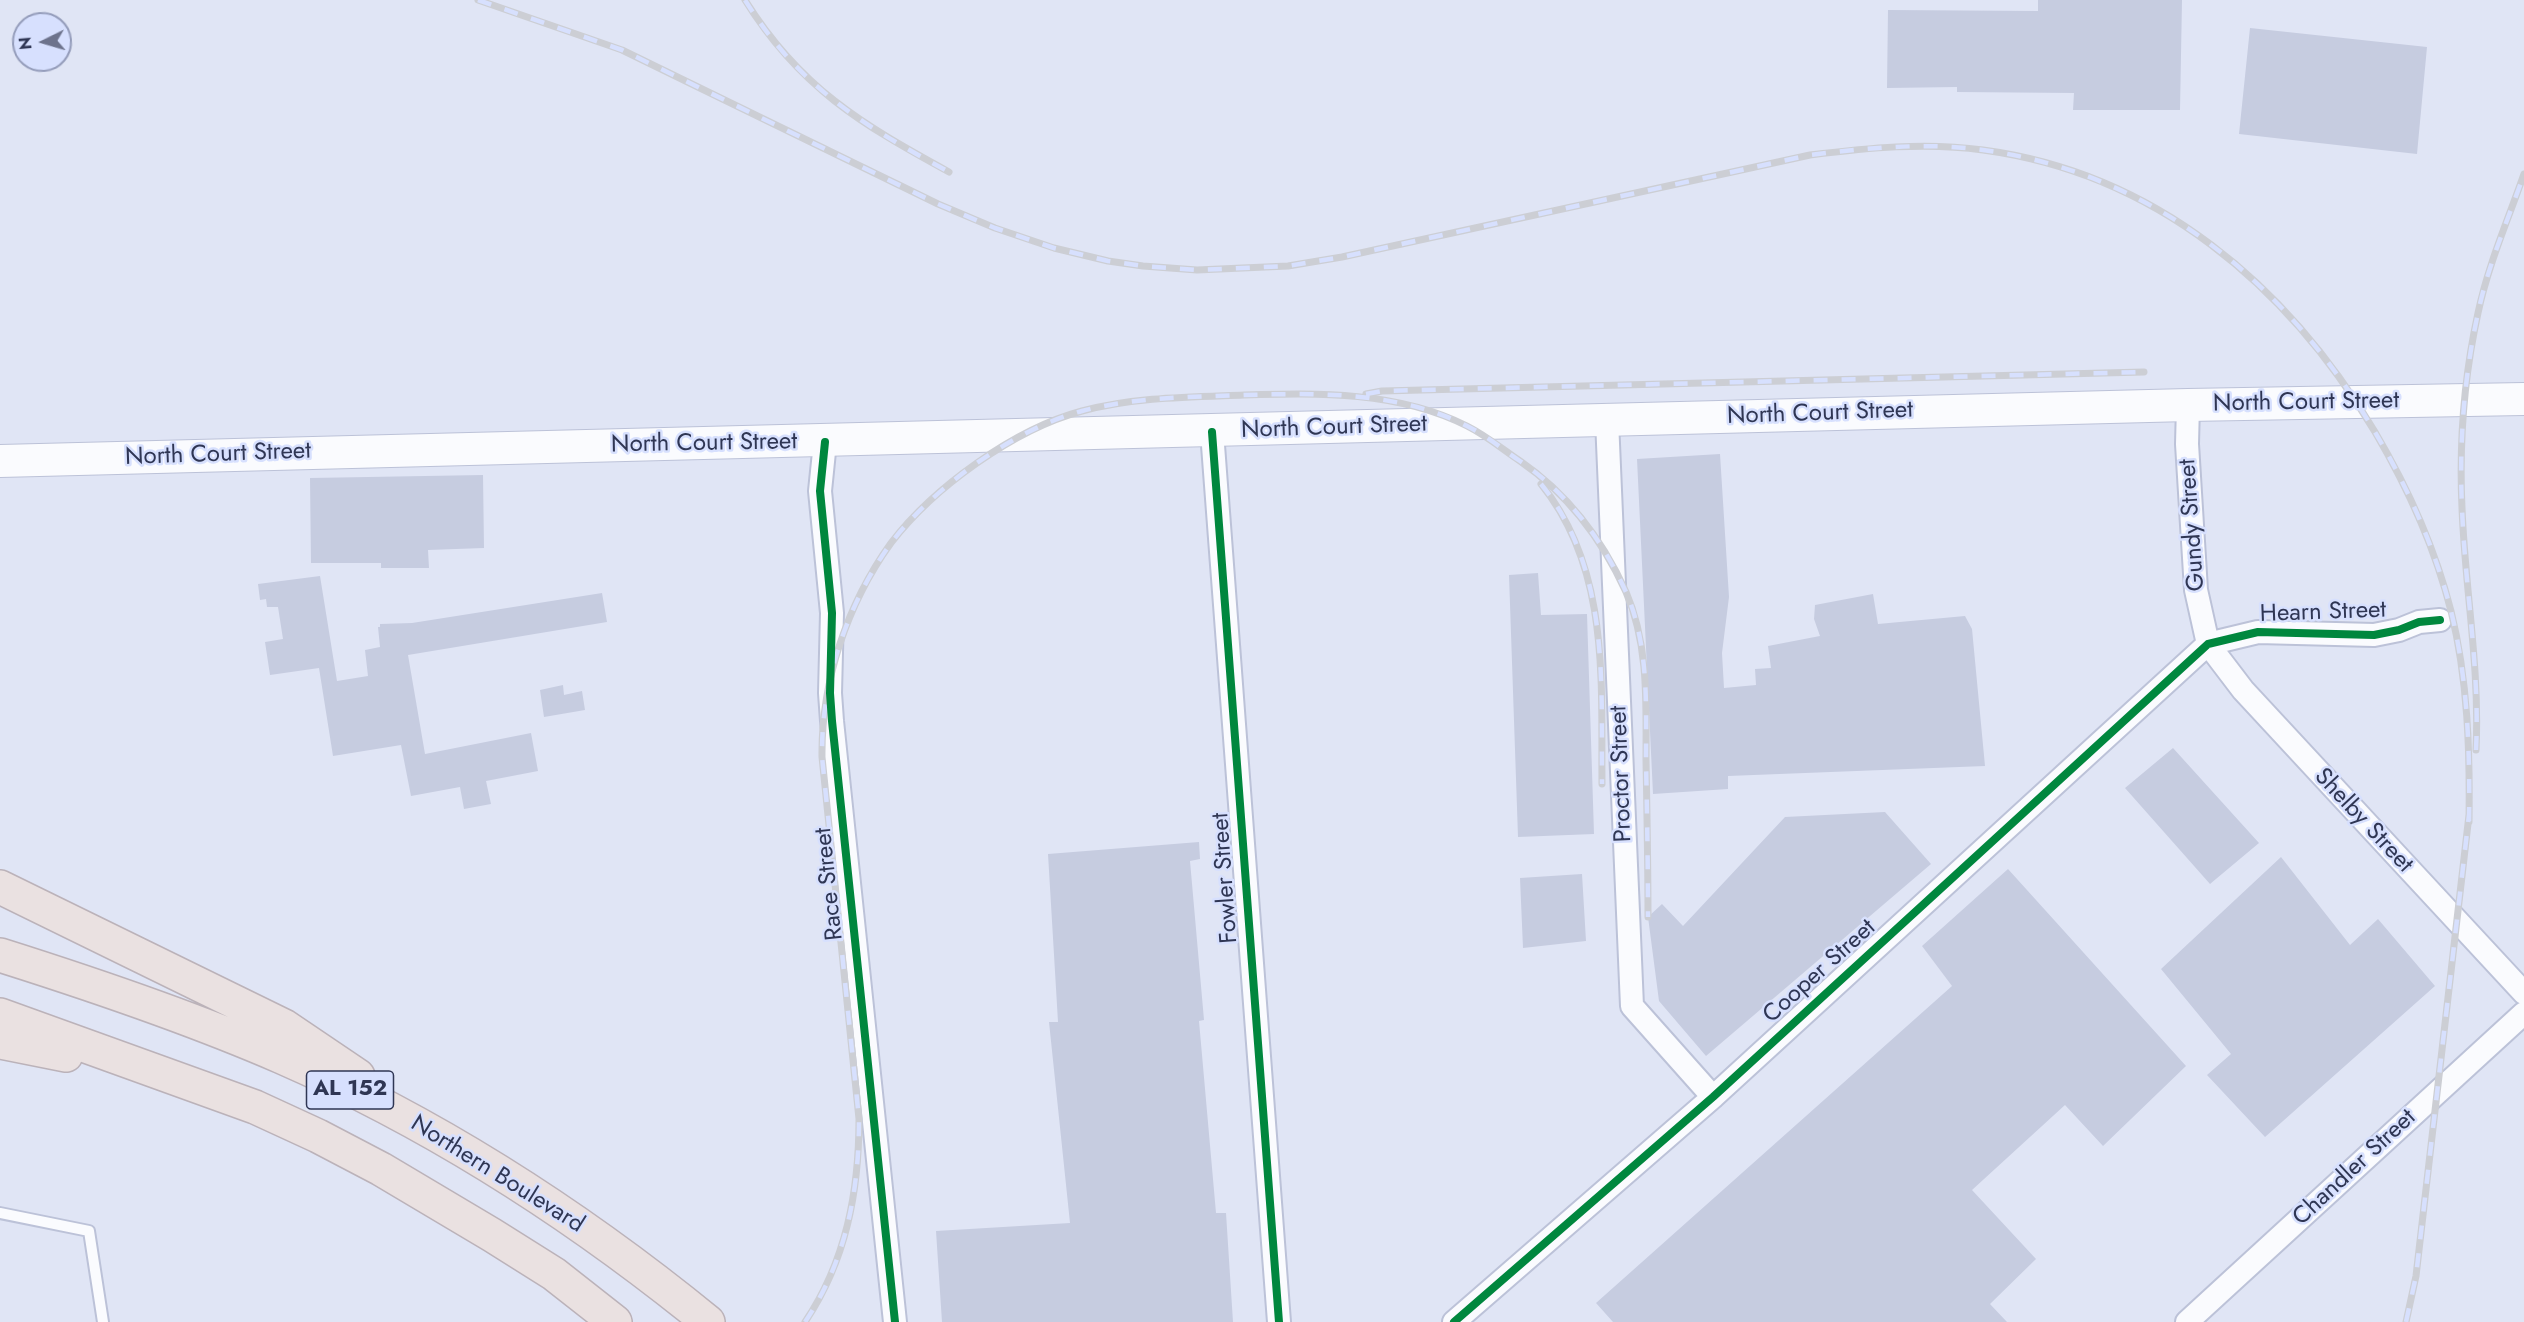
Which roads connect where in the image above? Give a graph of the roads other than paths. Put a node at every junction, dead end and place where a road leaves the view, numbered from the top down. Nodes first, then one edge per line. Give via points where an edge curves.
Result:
1 (2524, 399) edge
2 (2188, 405) junction
3 (1607, 420) junction
4 (1212, 432) junction
5 (825, 442) junction
6 (0, 461) edge
7 (2440, 620) dead end
8 (2208, 644) junction
9 (0, 887) edge
10 (0, 956) edge
11 (2524, 993) edge
12 (2524, 1014) edge
13 (0, 1015) edge
14 (0, 1042) edge
15 (159, 1072) junction
16 (1713, 1097) junction
17 (424, 1126) junction
18 (0, 1213) edge
19 (103, 1322) edge
20 (615, 1322) edge
21 (708, 1322) edge
22 (895, 1322) edge
23 (1279, 1322) edge
24 (1454, 1322) edge
25 (2187, 1322) edge

1 - 2 main road, North Court Street
2 - 3 main road, North Court Street
2 - 8 street, Gundy Street via 2196,590
3 - 4 main road, North Court Street
3 - 16 street, Proctor Street via 1632,1006
4 - 5 main road, North Court Street
4 - 23 street, Fowler Street
5 - 6 main road, North Court Street
5 - 22 street, Race Street via 820,491 832,613 831,702
7 - 8 street, Hearn Street via 2374,635 2258,632
8 - 11 street, Shelby Street via 2243,690
8 - 16 street, Cooper Street
9 - 17 highway via 284,1026
10 - 17 highway, Northern Boulevard / AL 152 via 156,1007 282,1057
12 - 25 street, Chandler Street
13 - 15 highway, AL 152
14 - 15 highway
15 - 20 highway, AL 152 via 255,1107 381,1169 554,1274
16 - 24 street, Cooper Street
17 - 21 highway, Northern Boulevard / AL 152 via 528,1191 668,1289
18 - 19 lane via 89,1232

